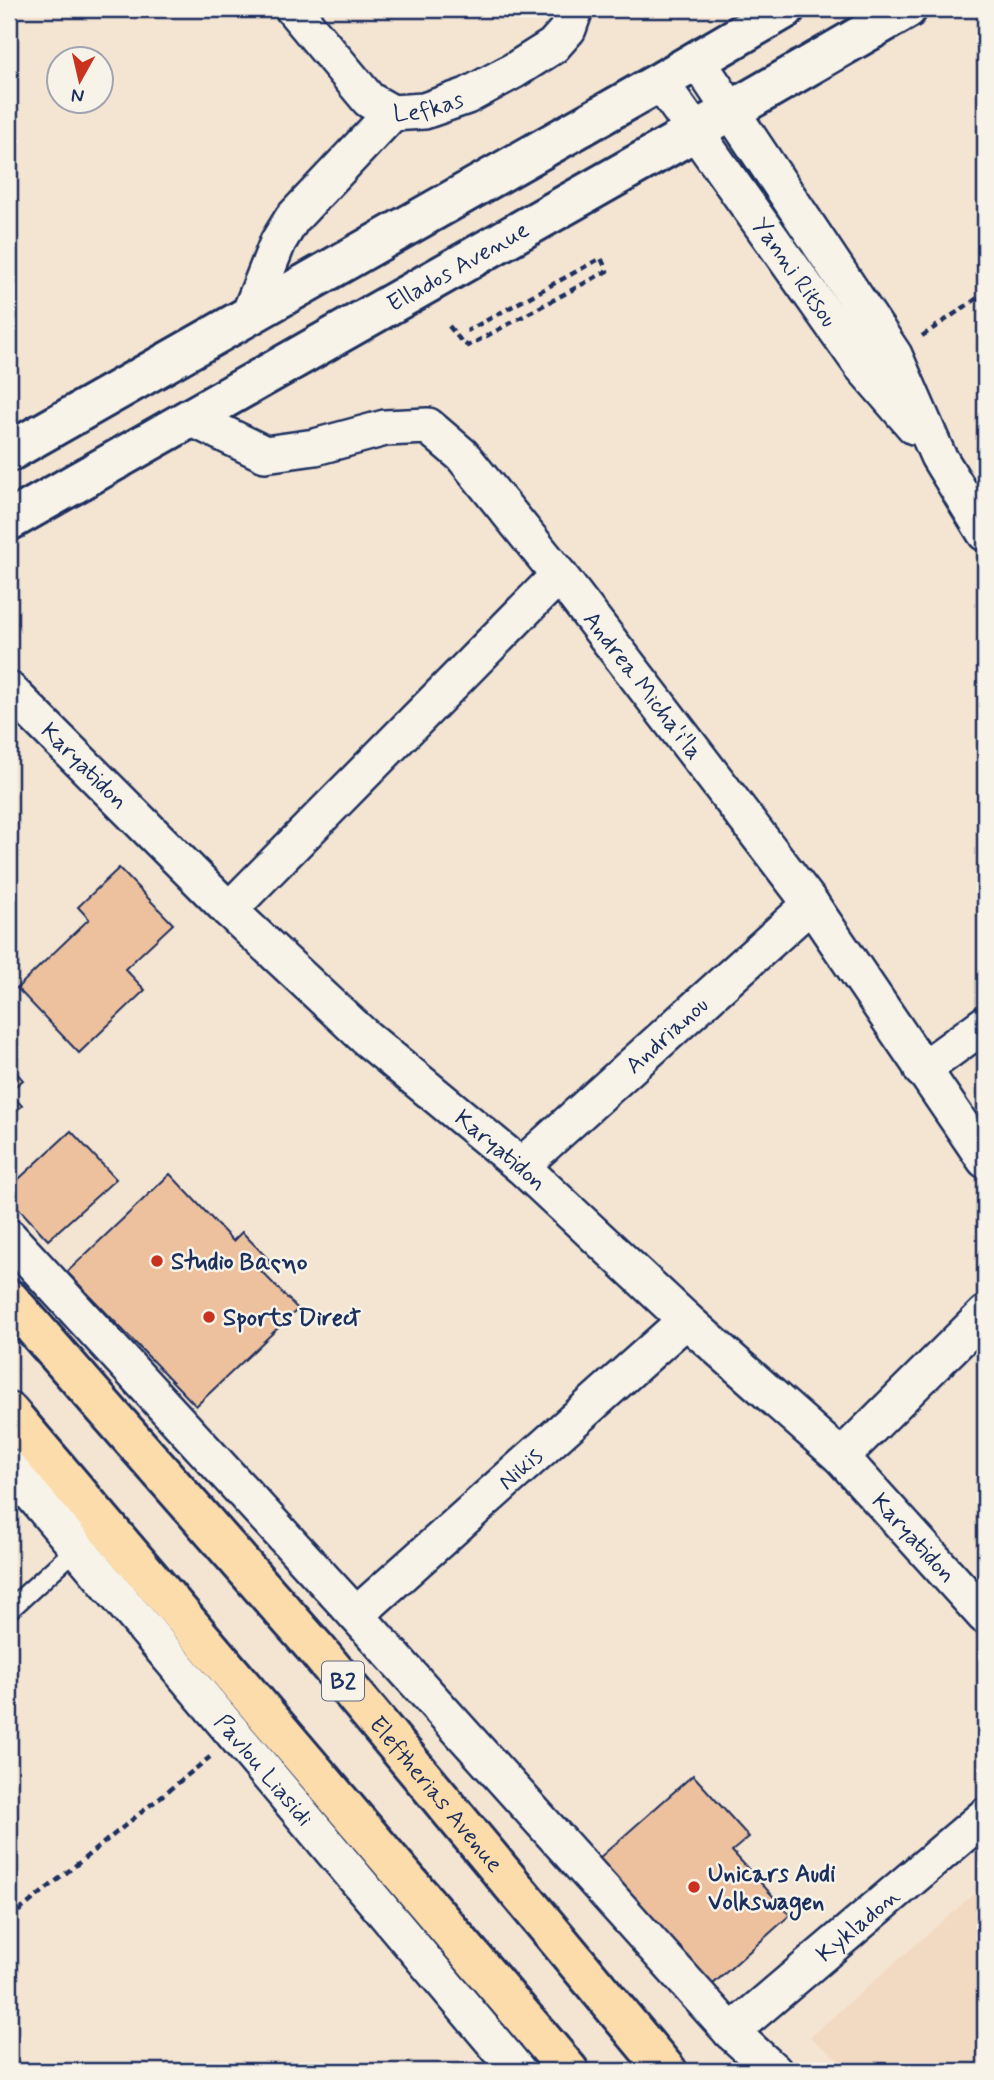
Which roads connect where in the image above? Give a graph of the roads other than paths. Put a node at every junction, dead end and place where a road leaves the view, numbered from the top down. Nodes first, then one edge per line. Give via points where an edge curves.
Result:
1 (293, 9) edge
2 (575, 9) edge
3 (785, 9) edge
4 (907, 9) edge
5 (697, 60) junction
6 (660, 82) junction
7 (732, 110) junction
8 (392, 113) junction
9 (694, 132) junction
10 (249, 316) junction
11 (191, 418) junction
12 (9, 452) edge
13 (939, 456) junction
14 (9, 521) edge
15 (985, 533) edge
16 (559, 575) junction
17 (9, 690) edge
18 (811, 904) junction
19 (229, 910) junction
20 (985, 1024) edge
21 (922, 1070) junction
22 (985, 1160) edge
23 (521, 1166) junction
24 (9, 1237) edge
25 (9, 1299) edge
26 (985, 1314) edge
27 (685, 1320) junction
28 (9, 1412) edge
29 (841, 1457) junction
30 (9, 1467) edge
31 (77, 1548) junction
32 (9, 1609) edge
33 (356, 1615) junction
34 (985, 1616) edge
35 (985, 1816) edge
36 (731, 2032) junction
37 (518, 2071) edge
38 (569, 2071) edge
39 (667, 2071) edge
40 (774, 2071) edge

1 - 8 street, Lefkas via 369,100
2 - 8 street, Lefkas via 568,29 554,46 515,70 467,96 424,111
3 - 5 main road
4 - 7 main road, Ellados Avenue
5 - 6 main road
5 - 7 street, Yanni Ritsou
6 - 9 street, Yanni Ritsou
6 - 10 main road
7 - 9 main road, Ellados Avenue
7 - 13 street, Yanni Ritsou via 894,355
8 - 10 street via 292,219
9 - 11 main road, Ellados Avenue
9 - 13 street, Yanni Ritsou via 862,366
10 - 12 main road
11 - 14 main road, Ellados Avenue
11 - 16 street, Andrea Micha'i'la via 265,454 315,447 385,428 428,426 462,455
13 - 15 street, Yanni Ritsou
16 - 18 street, Andrea Micha'i'la
16 - 19 street
17 - 19 street, Karyatidon
18 - 21 street, Andrea Micha'i'la
18 - 23 street, Andrianou
19 - 23 street, Karyatidon via 365,1037
20 - 21 street
21 - 22 street, Andrea Micha'i'la
23 - 27 street, Karyatidon
24 - 33 street
25 - 39 highway, Eleftherias Avenue / B2 via 317,1650
26 - 29 street
27 - 29 street, Karyatidon
27 - 33 street, Nikis
28 - 38 highway
29 - 34 street, Karyatidon
30 - 31 street, Pavlou Liasidi
31 - 32 lane
31 - 37 street, Pavlou Liasidi
33 - 36 street
35 - 36 street, Kykladon
36 - 40 street

